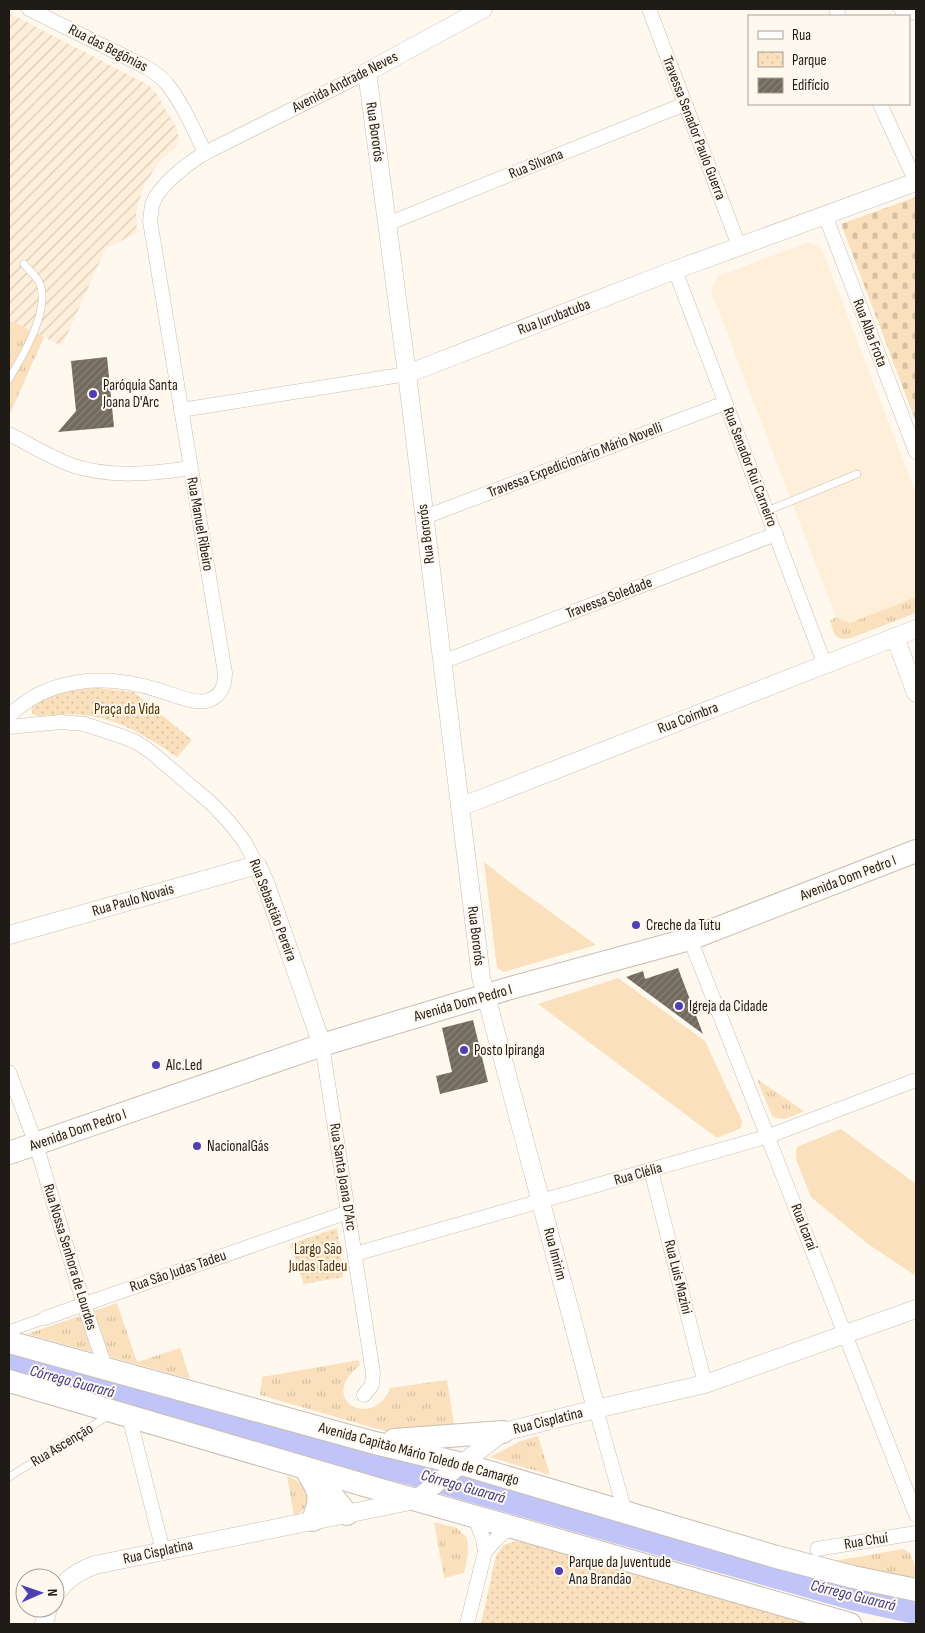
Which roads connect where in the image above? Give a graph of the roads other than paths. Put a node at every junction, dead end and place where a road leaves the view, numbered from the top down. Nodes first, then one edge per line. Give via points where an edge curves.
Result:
1 (29, 9) edge
2 (454, 9) edge
3 (649, 9) edge
4 (901, 9) edge
5 (478, 11) edge
6 (916, 13) edge
7 (366, 72) junction
8 (685, 104) junction
9 (880, 105) edge
10 (205, 153) junction
11 (916, 182) edge
12 (824, 215) junction
13 (387, 224) junction
14 (738, 246) junction
15 (24, 264) dead end
16 (675, 270) junction
17 (407, 374) junction
18 (9, 379) edge
19 (726, 403) junction
20 (181, 410) junction
21 (9, 434) edge
22 (916, 452) edge
23 (190, 468) junction
24 (857, 474) dead end
25 (767, 511) junction
26 (424, 517) junction
27 (776, 534) junction
28 (916, 629) edge
29 (895, 637) junction
30 (442, 662) junction
31 (825, 665) junction
32 (916, 693) edge
33 (9, 716) edge
34 (9, 727) edge
35 (460, 807) junction
36 (916, 851) edge
37 (257, 865) junction
38 (9, 935) edge
39 (690, 939) junction
40 (486, 995) junction
41 (322, 1045) junction
42 (9, 1072) edge
43 (916, 1080) edge
44 (769, 1136) junction
45 (36, 1144) junction
46 (9, 1154) edge
47 (651, 1170) junction
48 (541, 1202) junction
49 (348, 1212) junction
50 (355, 1254) junction
51 (84, 1305) junction
52 (916, 1309) edge
53 (45, 1318) joint
54 (9, 1331) edge
55 (846, 1335) junction
56 (9, 1342) edge
57 (106, 1369) junction
58 (9, 1381) edge
59 (705, 1384) junction
60 (364, 1395) dead end
61 (596, 1408) junction
62 (122, 1414) junction
63 (503, 1432) junction
64 (371, 1442) junction
65 (308, 1469) junction
66 (453, 1470) junction
67 (9, 1477) edge
68 (422, 1495) junction
69 (625, 1512) junction
70 (347, 1514) junction
71 (916, 1515) edge
72 (474, 1517) junction
73 (313, 1520) junction
74 (512, 1527) junction
75 (916, 1533) edge
76 (817, 1549) dead end
77 (163, 1551) junction
78 (485, 1552) junction
79 (65, 1581) edge
80 (916, 1590) edge
81 (467, 1624) edge
82 (850, 1624) edge

1 - 10 street, Rua das Begônias via 157,74 174,94
2 - 5 street
3 - 8 street, Travessa Senador Paulo Guerra
4 - 6 street
5 - 7 street, Avenida Andrade Neves
7 - 10 street, Avenida Andrade Neves
7 - 13 street, Rua Bororós
8 - 13 street, Rua Silvana
8 - 14 street, Travessa Senador Paulo Guerra
9 - 11 street
10 - 20 street, Rua Manuel Ribeiro via 191,161 161,190 152,205 150,221
11 - 12 street, Rua Jurubatuba
12 - 14 street, Rua Jurubatuba
12 - 22 street, Rua Alba Frota
13 - 17 street, Rua Bororós
14 - 16 street, Rua Jurubatuba
15 - 18 lane via 39,281 41,306 27,348
16 - 17 street, Rua Jurubatuba
16 - 19 street, Rua Senador Rui Carneiro
17 - 20 street, Rua Jurubatuba
17 - 26 street, Rua Bororós
19 - 25 street, Rua Senador Rui Carneiro
19 - 26 street, Travessa Expedicionário Mário Novelli
20 - 23 street, Rua Manuel Ribeiro
21 - 23 street via 72,465 93,470 136,474
23 - 33 street, Rua Manuel Ribeiro via 225,673 225,685 220,694 205,702 123,682 87,681 40,693 26,700
24 - 25 lane
25 - 27 street, Rua Senador Rui Carneiro
26 - 30 street, Rua Bororós
27 - 30 street, Travessa Soledade
27 - 31 street, Rua Senador Rui Carneiro
28 - 29 street, Rua Coimbra
29 - 31 street, Rua Coimbra
29 - 32 street
30 - 35 street, Rua Bororós
31 - 35 street, Rua Coimbra
34 - 37 street, Rua Sebastião Pereira via 61,722 84,724 136,742 152,752 218,810 244,841
35 - 40 street, Rua Bororós
36 - 39 main road, Avenida Dom Pedro I
37 - 38 street, Rua Paulo Novais
37 - 41 street, Rua Sebastião Pereira
39 - 40 main road, Avenida Dom Pedro I
39 - 44 street, Rua Icaraí
40 - 41 main road, Avenida Dom Pedro I
40 - 48 street, Rua Imirim
41 - 45 main road, Avenida Dom Pedro I
41 - 49 street, Rua Santa Joana D'Arc
42 - 45 street, Rua Nossa Senhora de Lourdes
43 - 44 street, Rua Clélia
44 - 47 street, Rua Clélia
44 - 55 street, Rua Icaraí
45 - 46 main road, Avenida Dom Pedro I
45 - 51 street, Rua Nossa Senhora de Lourdes
47 - 48 street, Rua Clélia
47 - 59 street, Rua Luis Mazini
48 - 50 street, Rua Clélia
48 - 61 street, Rua Imirim
49 - 50 street, Rua Santa Joana D'Arc
49 - 51 street, Rua São Judas Tadeu
50 - 60 street, Rua Santa Joana D'Arc via 373,1373 372,1385
51 - 53 street, Rua São Judas Tadeu
51 - 57 street, Rua Nossa Senhora de Lourdes
52 - 55 street, Rua Cisplatina
53 - 54 street, Rua São Judas Tadeu
55 - 59 street, Rua Cisplatina
55 - 71 street, Rua Icaraí
56 - 57 main road, Avenida Capitão Mário Toledo de Camargo
57 - 64 main road, Avenida Capitão Mário Toledo de Camargo
58 - 62 main road
59 - 61 street, Rua Cisplatina
61 - 63 street, Rua Cisplatina
61 - 69 street, Rua Imirim
62 - 65 main road
62 - 67 lane, Rua Ascenção
62 - 77 street
63 - 64 main road
63 - 66 street, Rua Cisplatina
64 - 66 main road, Avenida Capitão Mário Toledo de Camargo
65 - 68 main road
65 - 70 main road
65 - 73 main road via 318,1492
66 - 68 street, Rua Cisplatina
66 - 69 main road, Avenida Capitão Mário Toledo de Camargo
68 - 70 street, Rua Cisplatina
68 - 72 main road
69 - 80 main road, Avenida Capitão Mário Toledo de Camargo via 853,1578
70 - 73 street, Rua Cisplatina
72 - 74 main road
72 - 78 street
73 - 77 street, Rua Cisplatina
74 - 78 street
74 - 82 main road
75 - 76 street, Rua Chuí
77 - 79 street, Rua Cisplatina via 86,1568
78 - 81 street

